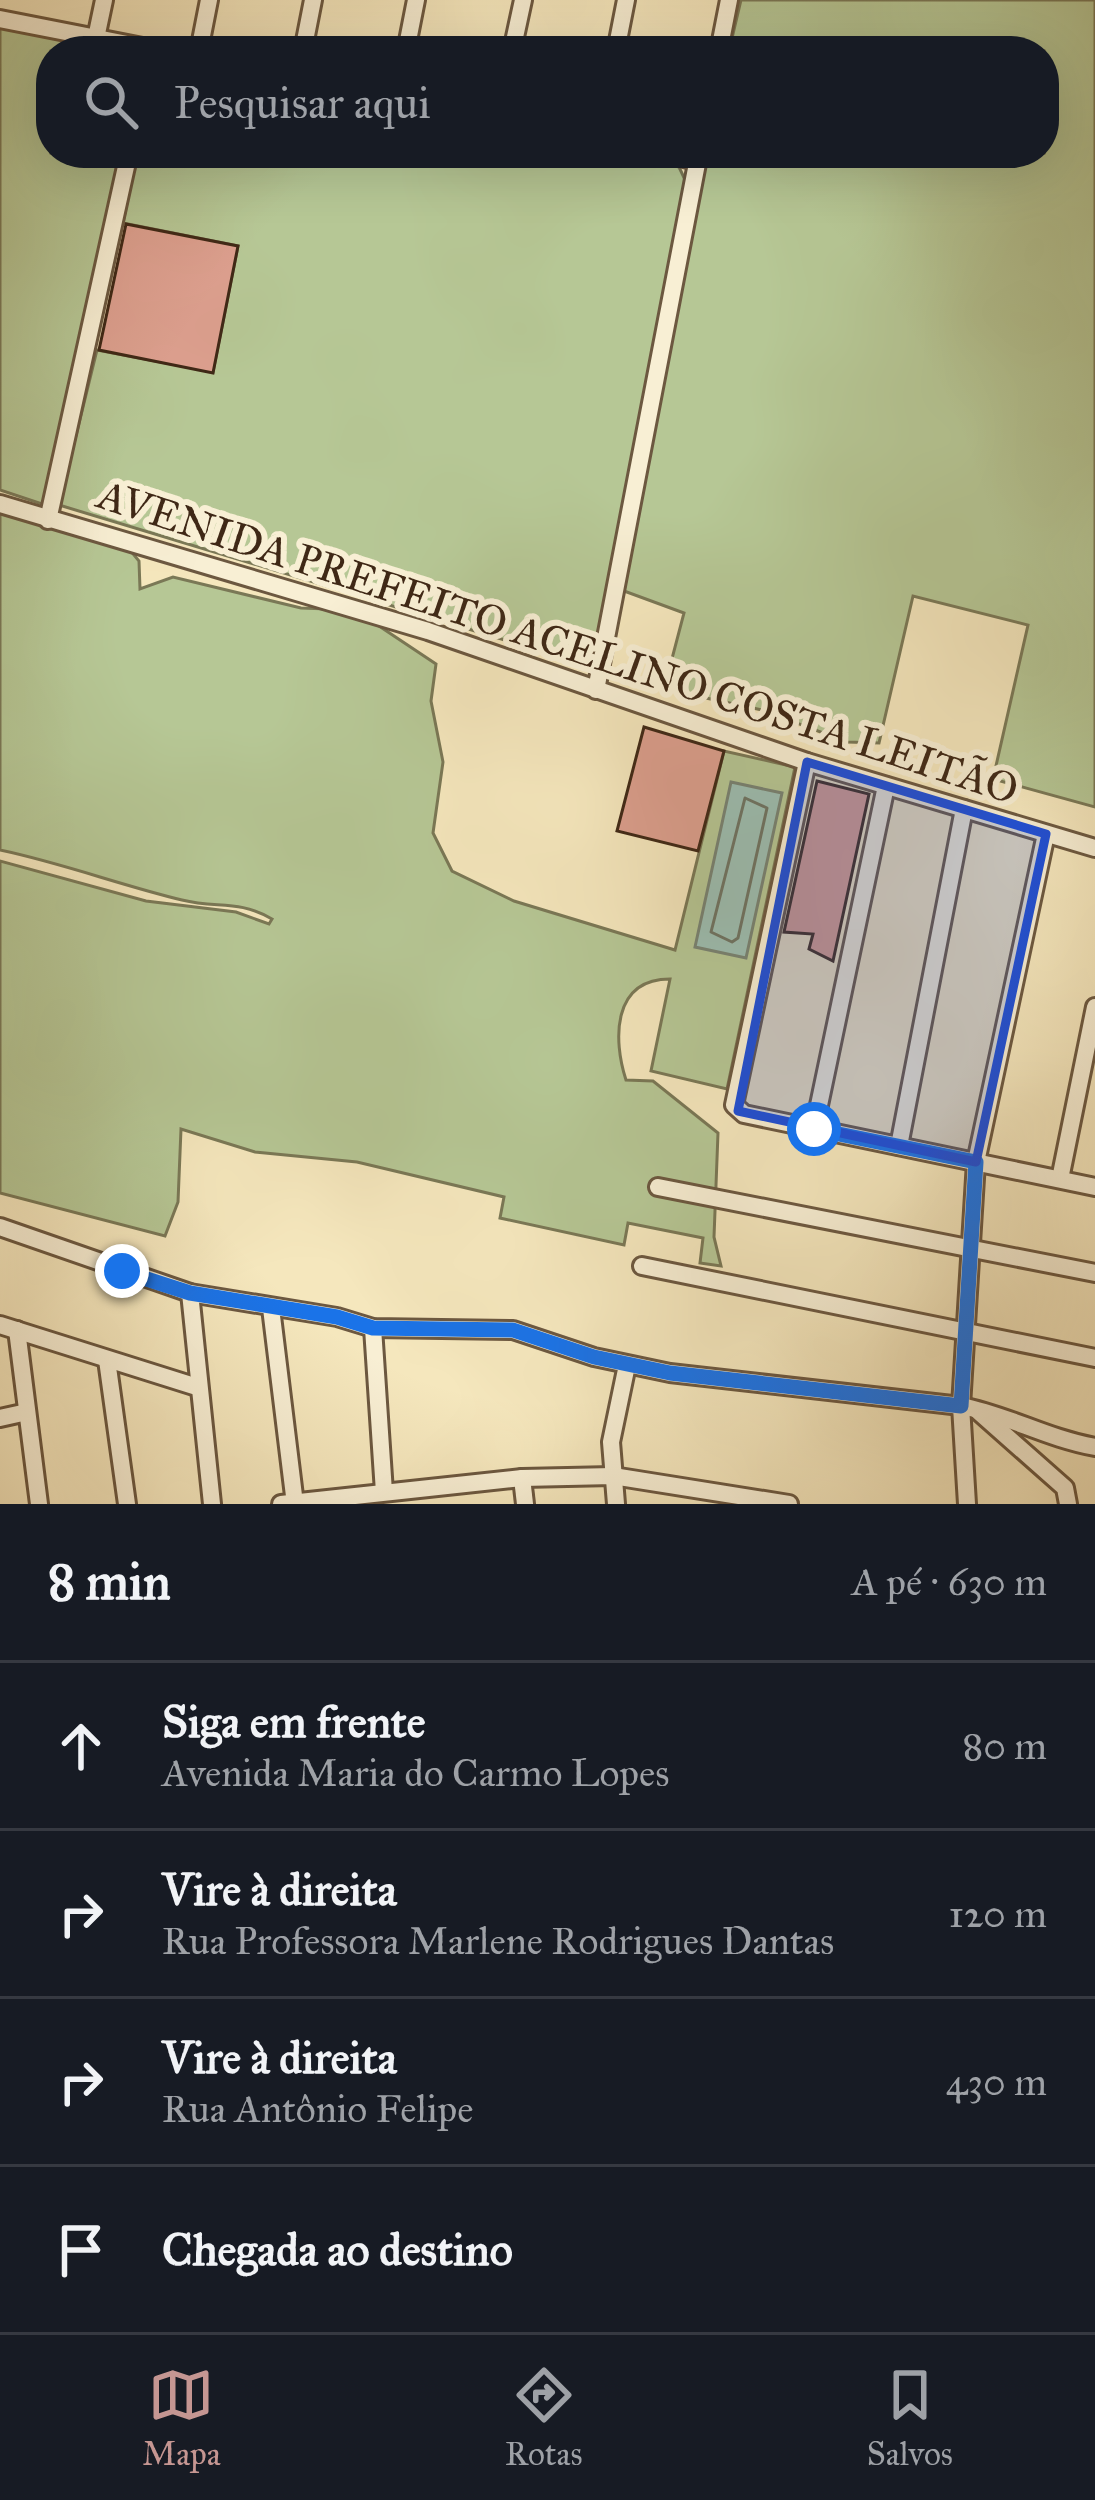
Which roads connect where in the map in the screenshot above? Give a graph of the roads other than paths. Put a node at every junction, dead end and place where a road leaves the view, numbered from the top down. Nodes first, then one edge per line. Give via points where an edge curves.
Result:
1 (104, 0) edge
2 (209, 0) edge
3 (314, 0) edge
4 (416, 0) edge
5 (523, 0) edge
6 (626, 0) edge
7 (729, 0) edge
8 (0, 19) edge
9 (86, 36) edge
10 (96, 36) edge
11 (202, 36) edge
12 (306, 36) edge
13 (409, 36) edge
14 (515, 36) edge
15 (619, 36) edge
16 (722, 36) edge
17 (126, 168) edge
18 (696, 168) edge
19 (0, 505) edge
20 (48, 520) junction
21 (596, 690) junction
22 (807, 762) junction
23 (886, 785) junction
24 (964, 809) junction
25 (1046, 834) junction
26 (1095, 848) edge
27 (1095, 1006) edge
28 (814, 1129) junction
29 (899, 1146) junction
30 (976, 1162) junction
31 (1060, 1179) junction
32 (658, 1186) dead end
33 (1095, 1186) edge
34 (0, 1227) edge
35 (973, 1247) junction
36 (641, 1266) dead end
37 (1095, 1273) edge
38 (190, 1293) junction
39 (272, 1308) junction
40 (8, 1328) edge
41 (373, 1328) junction
42 (968, 1330) junction
43 (1095, 1358) edge
44 (106, 1360) junction
45 (627, 1364) junction
46 (196, 1387) junction
47 (968, 1408) junction
48 (27, 1412) junction
49 (0, 1418) edge
50 (1095, 1447) edge
51 (613, 1476) junction
52 (522, 1478) junction
53 (396, 1495) edge
54 (705, 1497) edge
55 (290, 1503) edge
56 (39, 1504) edge
57 (127, 1504) edge
58 (212, 1504) edge
59 (525, 1504) edge
60 (616, 1504) edge
61 (789, 1504) edge
62 (967, 1504) edge
63 (1068, 1504) edge

1 - 10 street
2 - 11 street
3 - 12 street
4 - 13 street
5 - 14 street
6 - 15 street
7 - 16 street
8 - 9 street
17 - 20 street
18 - 21 street
19 - 20 street, AVENIDA PREFEITO ACELINO COSTA LEITÃO
20 - 21 street, AVENIDA PREFEITO ACELINO COSTA LEITÃO via 428,631
21 - 22 street, AVENIDA PREFEITO ACELINO COSTA LEITÃO
22 - 23 street, AVENIDA PREFEITO ACELINO COSTA LEITÃO
22 - 28 street via 734,1105
23 - 24 street, AVENIDA PREFEITO ACELINO COSTA LEITÃO
23 - 28 street
24 - 25 street, AVENIDA PREFEITO ACELINO COSTA LEITÃO
24 - 29 street
25 - 26 street, AVENIDA PREFEITO ACELINO COSTA LEITÃO
25 - 30 street
27 - 31 street
28 - 29 street
29 - 30 street
30 - 31 street
30 - 35 street
31 - 33 street
32 - 35 street
34 - 38 street
35 - 37 street
35 - 42 street
36 - 42 street
38 - 39 street
38 - 46 street
39 - 41 street
39 - 55 street
40 - 44 street
40 - 48 street
41 - 45 street via 513,1330
41 - 53 street
42 - 43 street
42 - 47 street
44 - 46 street
44 - 57 street
45 - 47 street
45 - 51 street via 614,1419
46 - 58 street
47 - 50 street
47 - 62 street
47 - 63 street via 1065,1488
48 - 49 street
48 - 56 street
51 - 52 street
51 - 54 street
51 - 60 street
52 - 53 street
52 - 59 street
53 - 55 street
54 - 61 street

